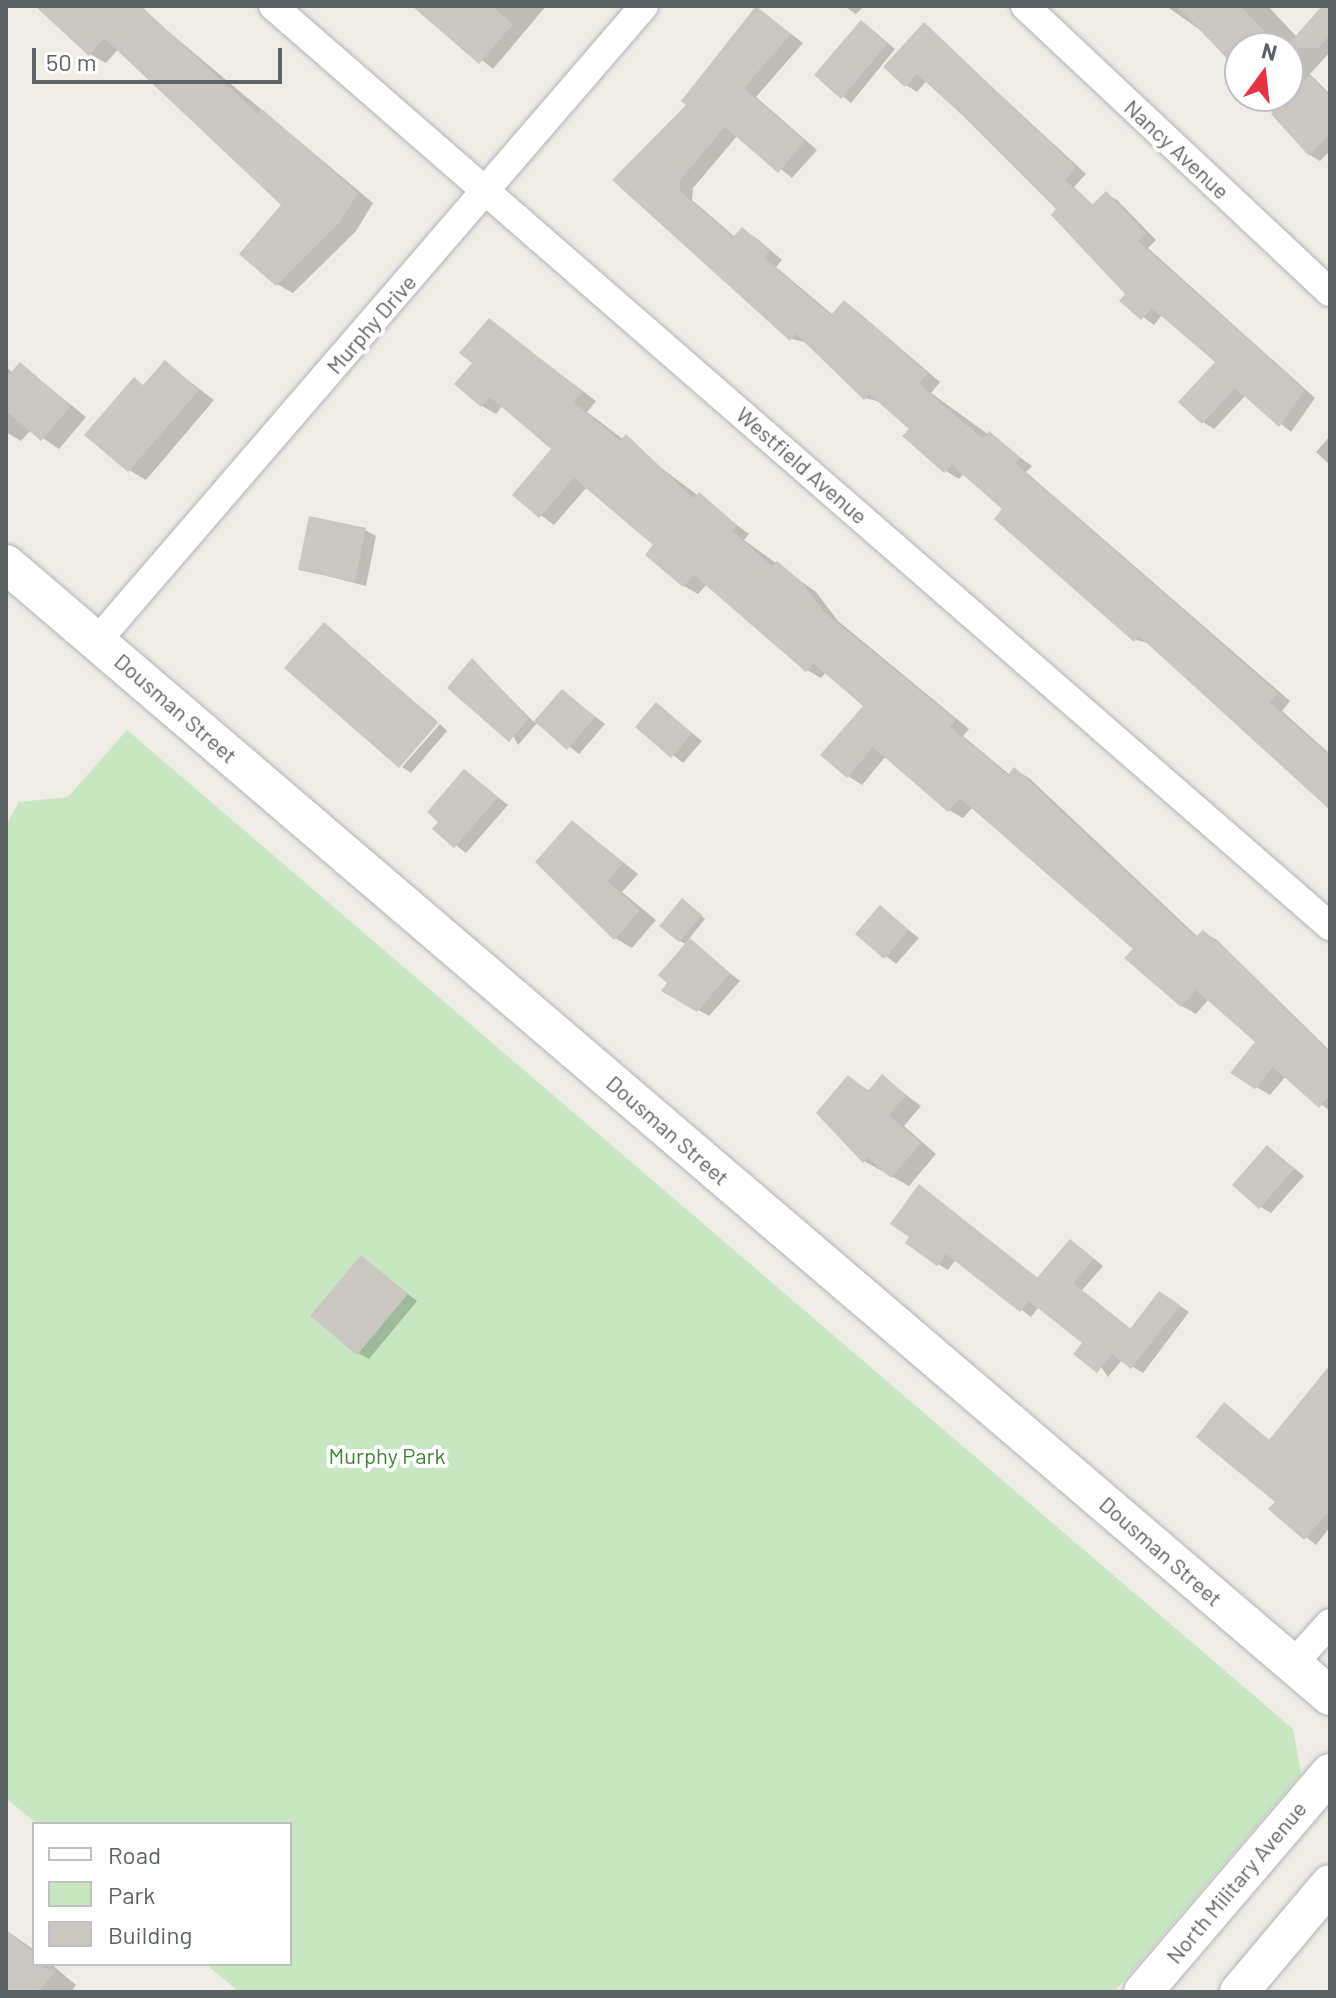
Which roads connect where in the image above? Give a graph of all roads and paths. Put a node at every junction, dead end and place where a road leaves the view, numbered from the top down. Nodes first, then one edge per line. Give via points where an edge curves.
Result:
1 (273, 6) edge
2 (644, 6) edge
3 (1025, 6) edge
4 (487, 189) junction
5 (1330, 292) edge
6 (6, 564) edge
7 (97, 641) junction
8 (1330, 926) edge
9 (1330, 1623) edge
10 (1293, 1664) junction
11 (1330, 1696) edge
12 (1330, 1773) edge
13 (1330, 1884) edge
14 (1143, 1992) edge
15 (1239, 1992) edge

1 - 4 street, Westfield Avenue
2 - 4 street, Murphy Drive
3 - 5 street, Nancy Avenue
4 - 7 street, Murphy Drive
4 - 8 street, Westfield Avenue
6 - 7 street, Dousman Street
7 - 10 street, Dousman Street
9 - 10 street
10 - 11 street, Dousman Street
12 - 14 street, North Military Avenue
13 - 15 street

